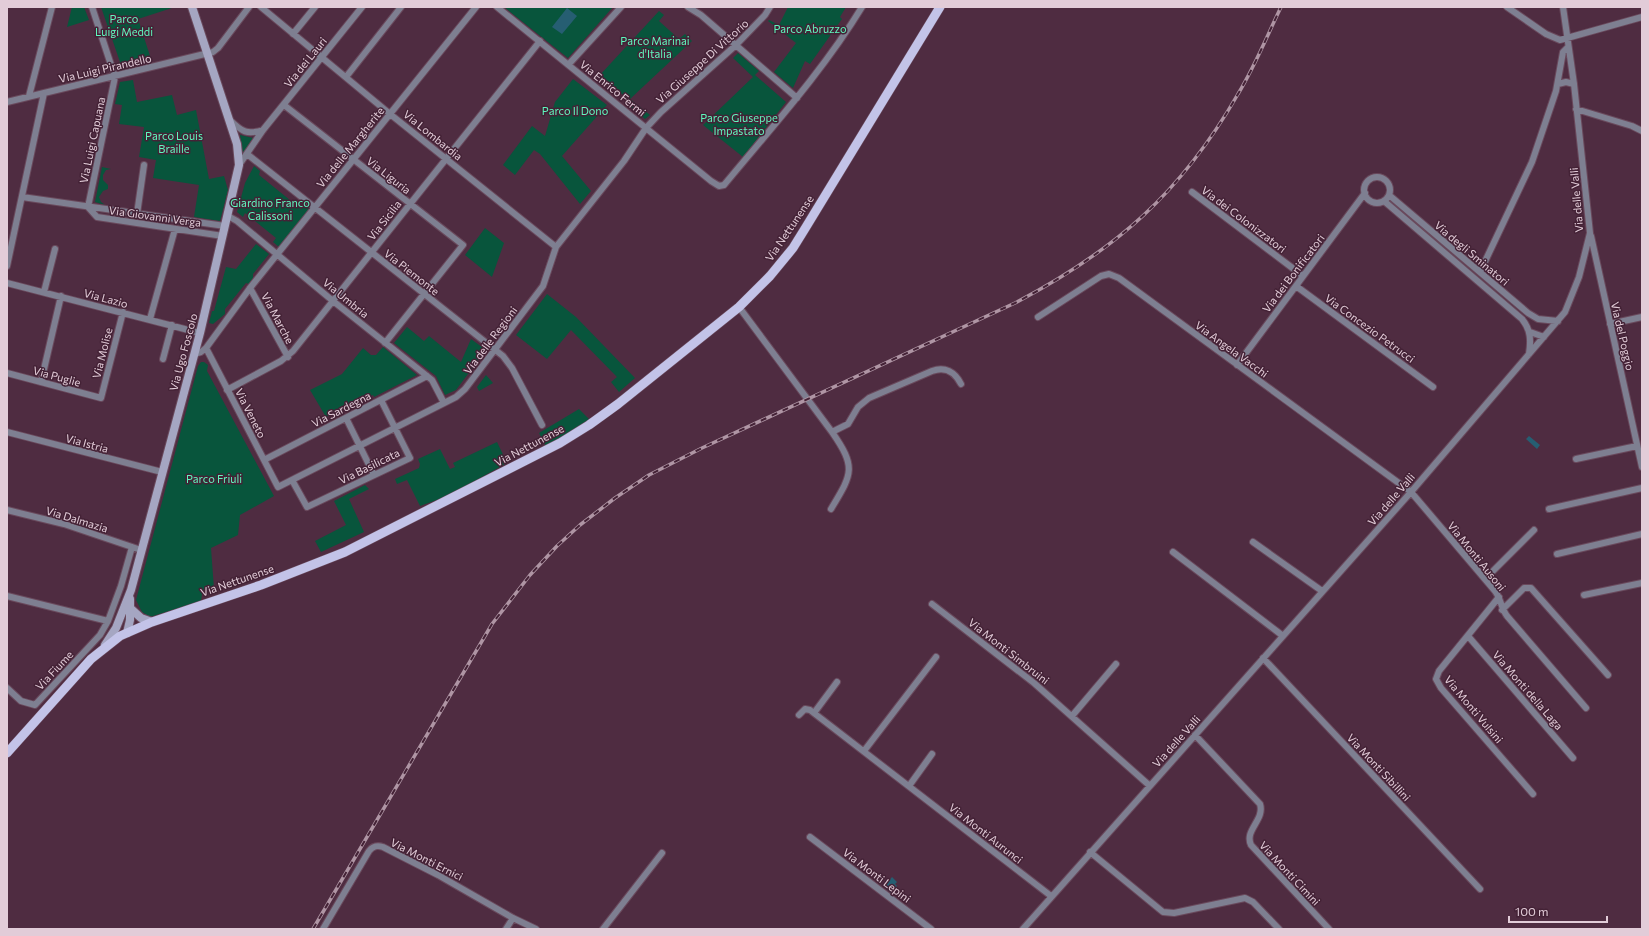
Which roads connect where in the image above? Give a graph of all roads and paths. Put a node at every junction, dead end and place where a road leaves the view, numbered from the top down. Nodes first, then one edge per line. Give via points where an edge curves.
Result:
1 (52, 7) edge
2 (92, 7) edge
3 (192, 7) edge
4 (249, 7) edge
5 (261, 7) edge
6 (315, 7) edge
7 (362, 7) edge
8 (401, 7) edge
9 (476, 7) edge
10 (497, 7) edge
11 (621, 7) edge
12 (688, 7) edge
13 (770, 7) edge
14 (862, 7) edge
15 (940, 7) edge
16 (1507, 7) edge
17 (1563, 7) edge
18 (1642, 17) edge
19 (293, 34) junction
20 (1566, 39) junction
21 (540, 41) junction
22 (736, 45) junction
23 (1568, 47) junction
24 (208, 54) junction
25 (322, 57) junction
26 (569, 64) junction
27 (346, 76) junction
28 (115, 77) junction
29 (1558, 84) junction
30 (1574, 84) junction
31 (44, 93) junction
32 (29, 96) junction
33 (797, 98) junction
34 (7, 102) edge
35 (284, 105) junction
36 (1576, 109) junction
37 (390, 114) junction
38 (229, 119) junction
39 (646, 128) junction
40 (263, 130) junction
41 (1642, 131) edge
42 (247, 154) junction
43 (353, 159) junction
44 (446, 159) junction
45 (144, 165) dead end
46 (239, 165) junction
47 (1192, 192) dead end
48 (1365, 193) junction
49 (1389, 195) junction
50 (22, 197) junction
51 (1384, 201) junction
52 (410, 204) junction
53 (88, 207) junction
54 (315, 208) junction
55 (137, 214) junction
56 (228, 216) junction
57 (225, 226) junction
58 (175, 229) junction
59 (1590, 233) junction
60 (223, 236) junction
61 (556, 247) junction
62 (55, 249) dead end
63 (371, 252) junction
64 (278, 254) junction
65 (7, 266) edge
66 (1480, 272) junction
67 (1303, 276) junction
68 (7, 283) edge
69 (1296, 286) junction
70 (250, 288) junction
71 (44, 292) junction
72 (424, 294) junction
73 (61, 296) junction
74 (333, 301) junction
75 (739, 307) junction
76 (123, 312) junction
77 (1038, 317) dead end
78 (1642, 317) edge
79 (150, 319) junction
80 (1545, 320) junction
81 (1558, 321) junction
82 (1610, 324) junction
83 (172, 325) junction
84 (1530, 332) junction
85 (200, 333) junction
86 (1546, 336) junction
87 (385, 343) junction
88 (206, 348) junction
89 (495, 350) junction
90 (194, 354) junction
91 (1529, 355) junction
92 (288, 357) junction
93 (163, 360) dead end
94 (1236, 365) junction
95 (7, 373) edge
96 (427, 376) junction
97 (41, 382) junction
98 (961, 384) dead end
99 (1433, 387) dead end
100 (227, 390) junction
101 (101, 398) joint
102 (381, 400) junction
103 (444, 402) junction
104 (346, 418) junction
105 (542, 425) dead end
106 (395, 427) junction
107 (7, 432) edge
108 (832, 432) junction
109 (359, 445) junction
110 (1637, 446) junction
111 (1576, 459) dead end
112 (264, 460) junction
113 (1642, 467) edge
114 (162, 472) junction
115 (374, 475) junction
116 (292, 480) junction
117 (278, 487) joint
118 (1642, 488) edge
119 (1411, 492) junction
120 (831, 509) dead end
121 (1549, 509) dead end
122 (7, 510) edge
123 (1534, 530) dead end
124 (1642, 534) edge
125 (1253, 542) dead end
126 (132, 547) junction
127 (141, 550) junction
128 (1173, 552) dead end
129 (1557, 554) dead end
130 (1485, 579) junction
131 (1642, 583) edge
132 (1322, 591) junction
133 (1584, 595) dead end
134 (7, 596) edge
135 (1499, 597) junction
136 (115, 604) junction
137 (932, 604) dead end
138 (125, 610) junction
139 (1502, 610) junction
140 (108, 621) junction
141 (152, 622) junction
142 (127, 632) junction
143 (1283, 636) junction
144 (1468, 636) junction
145 (101, 650) junction
146 (936, 657) dead end
147 (1263, 658) junction
148 (1116, 664) dead end
149 (1608, 675) dead end
150 (837, 682) dead end
151 (7, 688) edge
152 (1586, 708) dead end
153 (814, 713) junction
154 (799, 715) dead end
155 (1072, 716) junction
156 (1195, 735) junction
157 (864, 751) junction
158 (7, 753) edge
159 (932, 754) dead end
160 (1573, 758) dead end
161 (909, 786) junction
162 (1150, 786) junction
163 (1533, 794) dead end
164 (810, 837) dead end
165 (1090, 852) junction
166 (662, 853) dead end
167 (1480, 889) dead end
168 (1051, 896) junction
169 (512, 918) junction
170 (323, 929) edge
171 (506, 929) edge
172 (536, 929) edge
173 (603, 929) edge
174 (931, 929) edge
175 (1023, 929) edge
176 (1279, 929) edge
177 (1329, 929) edge

1 - 32 street
2 - 28 street
3 - 24 street, Via Ugo Foscolo
4 - 24 street via 218,48
5 - 19 street, Via Lombardia
6 - 19 street
7 - 25 street, Via dei Lauri
8 - 27 street
9 - 37 street, Via delle Margherite
10 - 21 street, Via Enrico Fermi
11 - 26 street
12 - 22 street
13 - 22 street, Via Giuseppe Di Vittorio
14 - 33 street
15 - 75 main road, Via Nettunense via 793,248
16 - 20 street via 1552,37
17 - 20 street, Via delle Valli
18 - 20 street
19 - 25 street, Via Lombardia
20 - 23 street, Via delle Valli
21 - 26 street, Via Enrico Fermi
21 - 44 street, Via Sicilia
22 - 33 street
22 - 39 street, Via Giuseppe Di Vittorio
23 - 29 street via 1563,52
23 - 30 street, Via delle Valli
24 - 28 street, Via Luigi Pirandello
24 - 38 street, Via Ugo Foscolo
25 - 27 street, Via Lombardia
25 - 35 street, Via dei Lauri
26 - 39 street, Via Enrico Fermi
27 - 37 street, Via Lombardia
28 - 31 street, Via Luigi Pirandello
28 - 53 street, Via Luigi Capuana
29 - 30 street
29 - 66 street via 1529,170
30 - 36 street, Via delle Valli
31 - 32 street, Via Luigi Pirandello
31 - 50 street
32 - 34 street, Via Luigi Pirandello
33 - 39 street, Via Enrico Fermi via 724,184 719,186
35 - 40 street, Via dei Lauri
35 - 43 street, Via Liguria
36 - 41 street
36 - 59 street, Via delle Valli
37 - 43 street, Via delle Margherite
37 - 44 street, Via Lombardia
38 - 40 street via 246,133
38 - 46 street, Via Ugo Foscolo via 238,148
39 - 61 street, Via delle Regioni via 624,161
40 - 42 street, Via dei Lauri
42 - 46 street, Via dei Lauri
42 - 54 street, Via Piemonte
43 - 52 street, Via Liguria
43 - 54 street, Via delle Margherite
44 - 52 street, Via Sicilia
44 - 61 street, Via Lombardia
45 - 55 street
46 - 56 street, Via Ugo Foscolo
47 - 67 street, Via dei Colonizzatori
48 - 49 street, Via degli Sminatori via 1368,181 1372,178 1381,178 1388,183
48 - 51 street, Via degli Sminatori via 1372,202
48 - 67 street, Via dei Bonificatori
49 - 51 street
49 - 66 street, Via degli Sminatori
50 - 53 street, Via Giovanni Verga
50 - 65 street
51 - 84 street, Via degli Sminatori via 1521,318
52 - 63 street, Via Sicilia
52 - 72 street, Via Liguria via 463,245
53 - 55 street, Via Giovanni Verga
53 - 58 street, Via Giovanni Verga via 97,217
54 - 63 street, Via Piemonte
54 - 64 street, Via delle Margherite
55 - 57 street, Via Giovanni Verga
56 - 57 street, Via Ugo Foscolo
56 - 64 street, Via Umbria via 238,221
57 - 60 street, Via Ugo Foscolo
58 - 60 street, Via Giovanni Verga
58 - 79 street
59 - 81 street, Via delle Valli via 1575,290
59 - 82 street, Via del Poggio
60 - 85 street, Via Ugo Foscolo
61 - 89 street, Via delle Regioni via 543,286
62 - 71 street
63 - 72 street, Via Piemonte
63 - 74 street, Via Sicilia
64 - 70 street, Via delle Margherite
64 - 74 street, Via Umbria
66 - 80 street, Via degli Sminatori via 1528,313
67 - 69 street, Via dei Bonificatori
68 - 71 street, Via Lazio
69 - 94 street, Via dei Bonificatori
69 - 99 street, Via Concezio Petrucci
70 - 88 street, Via delle Margherite
70 - 92 street, Via Marche
71 - 73 street, Via Lazio
72 - 87 street
72 - 89 street, Via Piemonte
73 - 76 street, Via Lazio
73 - 97 street
74 - 87 street, Via Umbria
74 - 92 street, Via Sicilia
75 - 108 street
75 - 141 main road, Via Nettunense via 618,404 560,443 339,555
76 - 79 street, Via Lazio
76 - 101 street, Via Molise
77 - 94 street, Via Angela Vacchi via 1101,276 1111,275 1119,278
78 - 82 street
79 - 83 street, Via Lazio
80 - 81 street, Via degli Sminatori
80 - 86 street
81 - 86 street, Via delle Valli
82 - 110 street, Via del Poggio
83 - 85 street, Via Lazio
83 - 93 street
84 - 86 street
84 - 91 street
85 - 90 street, Via Ugo Foscolo
86 - 91 street, Via delle Valli
87 - 96 street, Via Umbria
88 - 90 street, Via delle Margherite
88 - 100 street, Via Veneto
89 - 103 street, Via delle Regioni via 462,392
89 - 105 street, Via Piemonte via 509,363
90 - 114 street, Via Ugo Foscolo
91 - 119 street, Via delle Valli
92 - 100 street, Via Sicilia
94 - 119 street, Via Angela Vacchi
95 - 97 street, Via Puglie
96 - 102 street, Via Sardegna
96 - 103 street, Via Umbria
97 - 101 street, Via Puglie
98 - 108 street via 952,372 945,369 935,370 870,398 858,407 848,424
100 - 112 street, Via Veneto
102 - 104 street, Via Sardegna
102 - 106 street, Via Basilicata
103 - 106 street, Via delle Regioni
104 - 109 street
104 - 112 street, Via Sardegna
106 - 109 street, Via delle Regioni
106 - 115 street, Via Basilicata via 410,458
107 - 114 street, Via Istria
108 - 120 street via 847,455 849,470 845,485
109 - 115 street
109 - 116 street, Via delle Regioni
110 - 111 street
110 - 113 street, Via del Poggio
112 - 117 street, Via Veneto
114 - 127 street, Via Ugo Foscolo
115 - 116 street, Via Basilicata via 307,508
116 - 117 street, Via delle Regioni
118 - 121 street
119 - 130 street, Via Monti Ausoni
119 - 132 street, Via delle Valli
122 - 126 street, Via Dalmazia via 64,524
123 - 130 street
124 - 129 street
125 - 132 street
126 - 127 street, Via Dalmazia
126 - 136 street, Via Fiume
127 - 138 street, Via Ugo Foscolo
128 - 143 street
130 - 135 street, Via Monti Ausoni
131 - 133 street
132 - 143 street, Via delle Valli
134 - 140 street
135 - 139 street, Via Monti Ausoni
135 - 144 street, Via Monti Vulsini
136 - 138 street
136 - 140 street, Via Fiume
137 - 155 street, Via Monti Simbruini via 1023,674
138 - 141 street
138 - 142 street, Via Ugo Foscolo via 130,620
138 - 145 street, Via Ugo Foscolo
139 - 149 street via 1524,588 1531,588
139 - 152 street, Via Monti Ausoni
140 - 151 street, Via Fiume via 100,635 35,705 21,701
141 - 142 main road, Via Nettunense
142 - 145 main road, Via Nettunense
143 - 147 street, Via delle Valli
144 - 160 street, Via Monti della Laga
144 - 163 street, Via Monti Vulsini via 1439,671 1437,682
145 - 158 main road, Via Nettunense
146 - 157 street
147 - 156 street, Via delle Valli
147 - 167 street, Via Monti Sibillini
148 - 155 street
150 - 153 street
153 - 154 street via 806,708
153 - 157 street, Via Monti Aurunci
155 - 162 street, Via Monti Simbruini
156 - 162 street, Via delle Valli
156 - 177 street, Via Monti Cimini via 1260,804 1261,815 1250,837 1251,845
157 - 161 street, Via Monti Aurunci
159 - 161 street
161 - 168 street, Via Monti Aurunci
162 - 165 street, Via delle Valli via 1111,832
164 - 174 street, Via Monti Lepini
165 - 168 street, Via delle Valli
165 - 176 street via 1163,912 1246,898
166 - 173 street
168 - 175 street, Via delle Valli
169 - 170 street, Via Monti Ernici via 450,881 377,846 369,851
169 - 171 street
169 - 172 street, Via Monti Ernici

